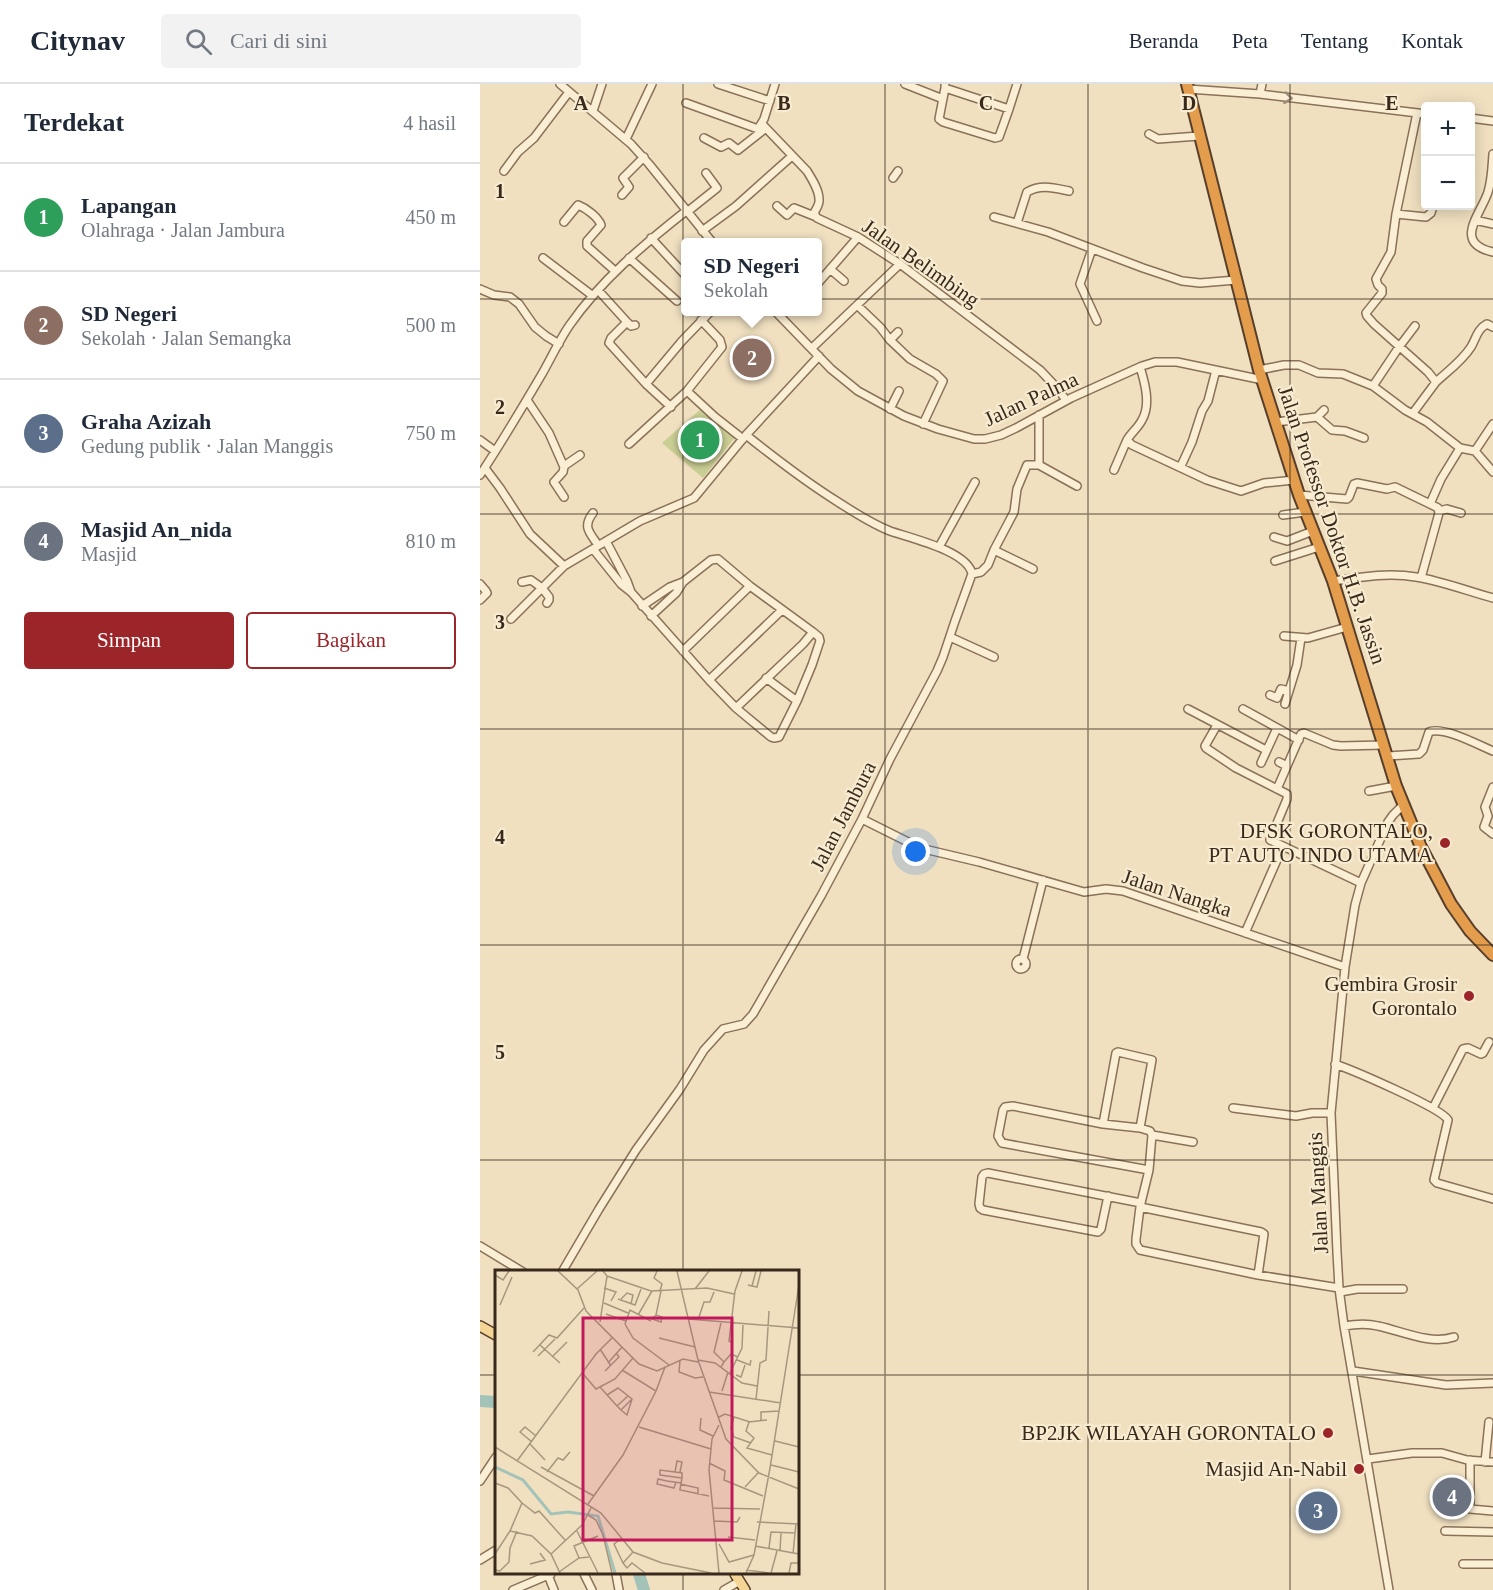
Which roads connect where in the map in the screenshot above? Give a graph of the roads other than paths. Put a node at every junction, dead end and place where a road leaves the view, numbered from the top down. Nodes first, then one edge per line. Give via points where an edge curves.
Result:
1 (560, 84) edge
2 (602, 84) edge
3 (652, 84) edge
4 (718, 84) edge
5 (775, 84) edge
6 (905, 84) edge
7 (1017, 84) edge
8 (1262, 84) edge
9 (945, 86) edge
10 (1188, 87) edge
11 (569, 92) junction
12 (1260, 94) junction
13 (943, 99) junction
14 (770, 101) junction
15 (686, 103) dead end
16 (1009, 110) junction
17 (592, 111) junction
18 (1417, 113) junction
19 (1421, 114) edge
20 (1475, 119) edge
21 (1493, 121) edge
22 (764, 126) junction
23 (1149, 134) dead end
24 (1199, 136) junction
25 (704, 138) dead end
26 (626, 139) junction
27 (1493, 154) edge
28 (792, 156) junction
29 (644, 157) junction
30 (504, 171) dead end
31 (898, 171) dead end
32 (706, 173) dead end
33 (892, 178) dead end
34 (1069, 191) dead end
35 (622, 195) dead end
36 (777, 206) dead end
37 (1432, 210) edge
38 (686, 211) junction
39 (1396, 214) junction
40 (814, 216) junction
41 (994, 218) dead end
42 (1475, 219) junction
43 (564, 222) dead end
44 (1017, 223) junction
45 (1493, 224) edge
46 (702, 231) junction
47 (858, 237) junction
48 (651, 238) junction
49 (708, 238) edge
50 (1092, 249) junction
51 (1493, 252) edge
52 (543, 258) dead end
53 (629, 258) junction
54 (900, 264) junction
55 (830, 269) junction
56 (615, 271) junction
57 (681, 271) edge
58 (822, 277) edge
59 (844, 280) dead end
60 (1236, 280) junction
61 (480, 289) edge
62 (595, 293) junction
63 (677, 301) dead end
64 (857, 305) junction
65 (706, 316) edge
66 (780, 316) edge
67 (701, 320) junction
68 (1097, 321) dead end
69 (627, 322) junction
70 (635, 325) dead end
71 (1415, 326) dead end
72 (1493, 327) edge
73 (898, 332) dead end
74 (890, 340) junction
75 (559, 344) junction
76 (1399, 347) junction
77 (812, 348) junction
78 (819, 356) junction
79 (1140, 367) junction
80 (1216, 370) junction
81 (1261, 375) junction
82 (1436, 382) junction
83 (646, 384) junction
84 (1373, 386) junction
85 (687, 391) junction
86 (898, 391) dead end
87 (527, 400) junction
88 (1066, 400) junction
89 (670, 407) junction
90 (890, 409) junction
91 (1324, 410) dead end
92 (1413, 413) junction
93 (1039, 415) junction
94 (1317, 417) junction
95 (1276, 422) junction
96 (924, 424) junction
97 (1493, 424) edge
98 (745, 437) junction
99 (1364, 438) dead end
100 (480, 440) edge
101 (1127, 440) junction
102 (629, 444) dead end
103 (1460, 448) junction
104 (495, 451) junction
105 (1475, 452) junction
106 (580, 455) dead end
107 (1039, 465) junction
108 (564, 466) junction
109 (1180, 466) junction
110 (485, 468) junction
111 (1114, 470) dead end
112 (1493, 472) edge
113 (480, 475) edge
114 (1294, 480) junction
115 (975, 482) dead end
116 (1077, 486) dead end
117 (1299, 495) junction
118 (564, 497) dead end
119 (1430, 504) junction
120 (1439, 511) junction
121 (1305, 512) junction
122 (593, 513) dead end
123 (1461, 513) dead end
124 (1283, 515) dead end
125 (1313, 531) junction
126 (1274, 537) dead end
127 (606, 540) junction
128 (596, 547) junction
129 (1319, 547) junction
130 (939, 548) junction
131 (994, 550) junction
132 (1275, 561) dead end
133 (564, 566) junction
134 (1034, 569) dead end
135 (972, 574) junction
136 (1421, 578) junction
137 (1333, 581) junction
138 (522, 582) dead end
139 (683, 582) junction
140 (480, 584) edge
141 (750, 586) junction
142 (542, 588) junction
143 (631, 592) junction
144 (1493, 597) edge
145 (653, 599) junction
146 (480, 600) edge
147 (547, 603) dead end
148 (642, 606) junction
149 (660, 607) junction
150 (782, 610) junction
151 (651, 616) junction
152 (511, 619) dead end
153 (1347, 627) junction
154 (813, 632) junction
155 (1284, 636) dead end
156 (950, 638) junction
157 (1301, 638) junction
158 (683, 651) junction
159 (994, 657) dead end
160 (766, 678) junction
161 (709, 680) junction
162 (1289, 691) junction
163 (1269, 695) dead end
164 (796, 701) junction
165 (1285, 704) dead end
166 (736, 708) junction
167 (1188, 709) dead end
168 (1243, 709) dead end
169 (1217, 725) junction
170 (1277, 728) junction
171 (1299, 740) junction
172 (1384, 745) junction
173 (1266, 750) junction
174 (1493, 751) edge
175 (1388, 756) junction
176 (1279, 762) dead end
177 (1261, 763) dead end
178 (1287, 766) junction
179 (1396, 786) junction
180 (1493, 788) edge
181 (1277, 789) junction
182 (1369, 791) dead end
183 (1403, 805) junction
184 (862, 819) junction
185 (1493, 834) edge
186 (1280, 853) dead end
187 (1044, 880) junction
188 (1362, 883) junction
189 (1245, 933) junction
190 (1493, 955) edge
191 (1023, 959) dead end
192 (1345, 967) junction
193 (1489, 1042) dead end
194 (1335, 1064) junction
195 (1233, 1108) dead end
196 (1433, 1108) junction
197 (1331, 1113) junction
198 (1103, 1124) junction
199 (1140, 1128) junction
200 (1152, 1135) junction
201 (1193, 1142) dead end
202 (1149, 1170) junction
203 (1108, 1196) junction
204 (1493, 1199) edge
205 (1141, 1205) junction
206 (480, 1246) edge
207 (521, 1270) edge
208 (563, 1270) edge
209 (1258, 1275) junction
210 (1403, 1289) dead end
211 (1340, 1290) junction
212 (480, 1326) edge
213 (1344, 1326) junction
214 (495, 1334) edge
215 (1454, 1337) dead end
216 (1353, 1371) junction
217 (1493, 1383) edge
218 (1489, 1422) dead end
219 (495, 1458) edge
220 (1368, 1459) junction
221 (1470, 1460) junction
222 (1489, 1462) edge
223 (480, 1481) edge
224 (1493, 1511) edge
225 (1445, 1531) dead end
226 (1493, 1532) edge
227 (495, 1551) edge
228 (480, 1560) edge
229 (1463, 1564) dead end
230 (1493, 1564) edge
231 (547, 1575) edge
232 (549, 1575) edge
233 (584, 1575) edge
234 (616, 1575) edge
235 (740, 1582) edge
236 (515, 1590) edge
237 (554, 1590) edge
238 (592, 1590) edge
239 (619, 1590) edge
240 (724, 1590) edge
241 (1389, 1590) edge

1 - 11 street
2 - 17 street
3 - 26 street
4 - 14 street
5 - 14 street
6 - 13 street
7 - 16 street
8 - 12 street
9 - 13 street
9 - 16 street
10 - 12 street
10 - 24 highway, Jalan Professor Doktor H.B. Jassin
11 - 17 street
11 - 30 street
12 -> 18 street
13 - 16 street via 939,119 995,138 999,137
14 - 22 street
15 - 22 street via 755,129
17 - 26 street
18 - 19 street
18 - 39 street
20 - 21 street
22 - 25 street via 738,150 729,143 722,147
22 - 28 street
23 - 24 street via 1158,139
24 - 60 highway, Jalan Professor Doktor H.B. Jassin
26 - 29 street
27 - 42 street via 1490,188
28 - 40 street via 807,171 819,197
28 - 46 street
29 - 35 street via 622,178 629,188
29 - 38 street
31 - 33 street
32 - 38 street via 717,188
34 - 44 street via 1044,186 1027,192
36 - 40 street via 787,215 794,208
37 - 39 street via 1426,217
38 - 46 street
38 - 48 street
39 - 76 street via 1390,252 1376,279 1382,293 1366,314
40 - 47 street, Jalan Belimbing
41 - 44 street
42 - 45 street
42 - 51 street via 1473,242
43 - 56 street via 578,206 600,221 587,246
44 - 50 street
46 - 49 street
47 - 54 street, Jalan Belimbing
47 - 55 street
48 - 53 street
48 - 57 street
50 - 60 street via 1182,281
50 - 68 street via 1080,284
52 - 62 street
53 - 56 street
53 - 63 street
54 - 64 street
54 - 88 street, Jalan Belimbing via 1040,370
55 - 58 street
55 - 59 street
56 - 62 street
60 - 81 highway, Jalan Professor Doktor H.B. Jassin
61 - 75 street via 510,297 535,327
62 - 69 street
62 - 75 street
64 - 74 street
64 - 77 street
65 - 67 street
66 - 77 street, Jalan Palma
67 - 83 street
67 - 85 street via 722,346
69 - 70 street
69 - 83 street via 609,343
71 - 76 street
72 - 82 street via 1487,324 1480,328 1465,355
73 - 74 street
74 - 96 street via 943,381
75 - 87 street
76 - 82 street
76 - 84 street
77 - 78 street, Jalan Palma
78 - 90 street, Jalan Palma via 858,391
78 - 98 street
79 - 80 street, Jalan Palma via 1177,362
79 - 88 street, Jalan Palma
79 - 101 street via 1147,408
80 - 81 street, Jalan Palma
80 - 109 street via 1208,401
81 - 84 street via 1284,364 1299,364 1318,373 1339,373
81 - 95 highway, Jalan Professor Doktor H.B. Jassin
82 - 92 street
83 - 89 street
84 - 92 street
85 - 89 street
85 - 98 street
86 - 90 street
87 - 104 street
87 - 108 street via 549,433
88 - 93 street, Jalan Palma
89 - 102 street
90 - 96 street, Jalan Palma
91 - 94 street
92 - 103 street
93 - 96 street, Jalan Palma via 985,440
93 - 107 street
94 - 95 street
94 - 99 street via 1332,430
95 - 114 highway, Jalan Professor Doktor H.B. Jassin
97 - 105 street
98 - 127 street via 694,498
98 - 130 street via 864,519
100 - 104 street
101 - 109 street
101 - 111 street
103 - 105 street
103 - 119 street
104 - 110 street
105 - 112 street
106 - 108 street
107 - 116 street
107 - 131 street via 1027,465 1017,489 1014,512
108 - 118 street via 554,482
109 - 114 street via 1240,491 1264,483
110 - 113 street
110 - 133 street via 530,534
114 - 117 highway, Jalan Professor Doktor H.B. Jassin
115 - 130 street
117 - 119 street via 1347,499 1354,484 1360,483 1395,487
117 - 121 highway, Jalan Professor Doktor H.B. Jassin
119 - 120 street
120 - 123 street
120 - 136 street
121 - 124 street
121 - 125 highway, Jalan Professor Doktor H.B. Jassin
122 - 128 street via 587,526
125 - 126 street via 1287,542
125 - 129 highway, Jalan Professor Doktor H.B. Jassin
127 - 128 street
127 - 143 street
128 - 133 street
128 - 143 street
129 - 132 street
129 - 137 highway, Jalan Professor Doktor H.B. Jassin
130 - 135 street via 963,561
131 - 134 street
131 - 135 street via 986,568
133 - 142 street
135 - 156 street, Jalan Jambura
136 - 137 street via 1371,576
136 - 144 street
137 - 153 highway, Jalan Professor Doktor H.B. Jassin
138 - 142 street via 531,580
139 - 141 street via 711,560 718,559
139 - 145 street
139 - 149 street
140 - 146 street via 486,591
141 - 150 street
141 - 158 street
142 - 147 street via 549,597
142 - 152 street
143 - 148 street
145 - 148 street
145 - 149 street
148 - 151 street
149 - 151 street
150 - 154 street
150 - 161 street
151 - 158 street
153 - 157 street
153 - 172 highway, Jalan Professor Doktor H.B. Jassin
154 - 160 street
154 - 164 street via 820,641
155 - 157 street
156 - 159 street
156 - 184 street, Jalan Jambura
157 - 162 street
158 - 161 street
160 - 164 street
160 - 166 street
161 - 166 street
162 - 163 street via 1281,689 1277,698
162 - 165 street
164 - 166 street via 777,738
167 - 169 street
168 - 170 street
169 - 173 street
169 - 181 street via 1206,748
170 - 171 street
170 - 173 street
171 - 172 street via 1304,733 1334,745
171 - 178 street
172 - 175 highway, Jalan Professor Doktor H.B. Jassin
173 - 177 street
174 - 175 street via 1435,730 1429,732 1419,754
175 - 179 highway, Jalan Professor Doktor H.B. Jassin
176 - 178 street
178 - 181 street
179 - 182 street
179 - 183 highway, Jalan Professor Doktor H.B. Jassin
180 - 185 street via 1485,807 1488,816 1484,827
181 - 188 street via 1288,796 1270,840
183 - 188 street, Jalan Manggis via 1389,822
183 - 190 highway, Jalan Professor Doktor H.B. Jassin via 1450,904
184 - 187 street, Jalan Nangka via 921,848
184 - 208 street, Jalan Jambura via 753,1014 744,1024 720,1030 704,1050 636,1150
186 - 189 street
187 - 189 street, Jalan Nangka via 1084,892 1123,891
187 - 191 street
188 - 192 street, Jalan Manggis
189 - 192 street, Jalan Nangka
192 - 194 street, Jalan Manggis
193 - 196 street via 1481,1054 1463,1049
194 - 196 street
194 - 197 street, Jalan Manggis
195 - 197 street via 1296,1116
196 - 204 street via 1448,1120 1434,1180
197 - 211 street, Jalan Manggis
198 - 199 street
198 - 199 street via 1118,1052 1152,1060
198 - 202 street via 1009,1106 1003,1110 998,1136 1008,1145
199 - 200 street
200 - 201 street
200 - 202 street
202 - 205 street
203 - 203 street via 1098,1232 983,1210 979,1204 982,1177 988,1173
203 - 205 street
205 - 209 street via 1261,1232
205 - 209 street via 1136,1244 1140,1250
206 - 207 street
209 - 211 street
210 - 211 street
211 - 213 street, Jalan Manggis
212 - 214 main road
213 - 215 street via 1374,1325 1430,1339
213 - 216 street, Jalan Manggis
216 - 217 street via 1446,1385
216 - 220 street, Jalan Manggis
218 - 222 street
219 - 223 street
220 - 221 street via 1442,1453
220 - 241 street, Jalan Manggis
221 - 222 street
221 - 224 street via 1470,1509
225 - 226 street
227 - 228 street
229 - 230 street
231 - 236 street
232 - 237 street
233 - 238 street
234 - 239 street
235 - 240 street

